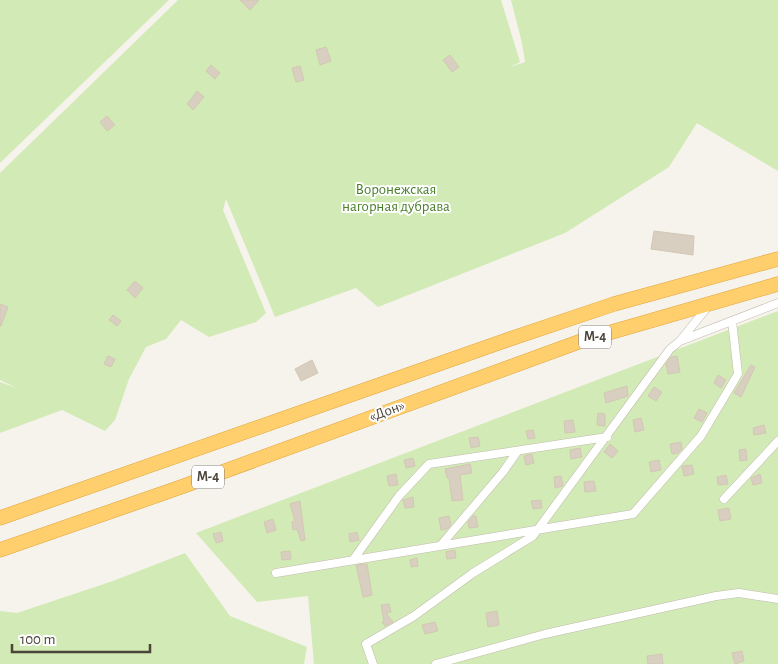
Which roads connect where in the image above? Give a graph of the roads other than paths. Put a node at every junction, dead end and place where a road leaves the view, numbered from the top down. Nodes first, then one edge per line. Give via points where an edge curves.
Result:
1 (778, 259) edge
2 (778, 284) edge
3 (778, 303) edge
4 (710, 304) junction
5 (732, 321) junction
6 (680, 341) junction
7 (607, 437) junction
8 (778, 441) edge
9 (517, 452) junction
10 (724, 500) dead end
11 (0, 518) edge
12 (538, 529) junction
13 (441, 545) junction
14 (0, 550) edge
15 (353, 560) junction
16 (276, 573) dead end
17 (778, 599) edge
18 (373, 664) edge
19 (436, 664) edge

1 - 11 highway, «Дон» / М-4 via 614,304
2 - 4 highway, «Дон» / М-4
3 - 5 street
4 - 6 street
4 - 14 highway, «Дон» / М-4 via 584,340
5 - 6 street
5 - 12 street via 738,374 701,436 633,514
6 - 7 street via 670,349
7 - 9 street
7 - 12 street
8 - 10 street
9 - 13 street
9 - 15 street via 429,464 399,496
12 - 13 street
12 - 18 street via 533,536 473,573 414,616 366,644
13 - 15 street
15 - 16 street
17 - 19 street via 739,593 716,596 545,634

